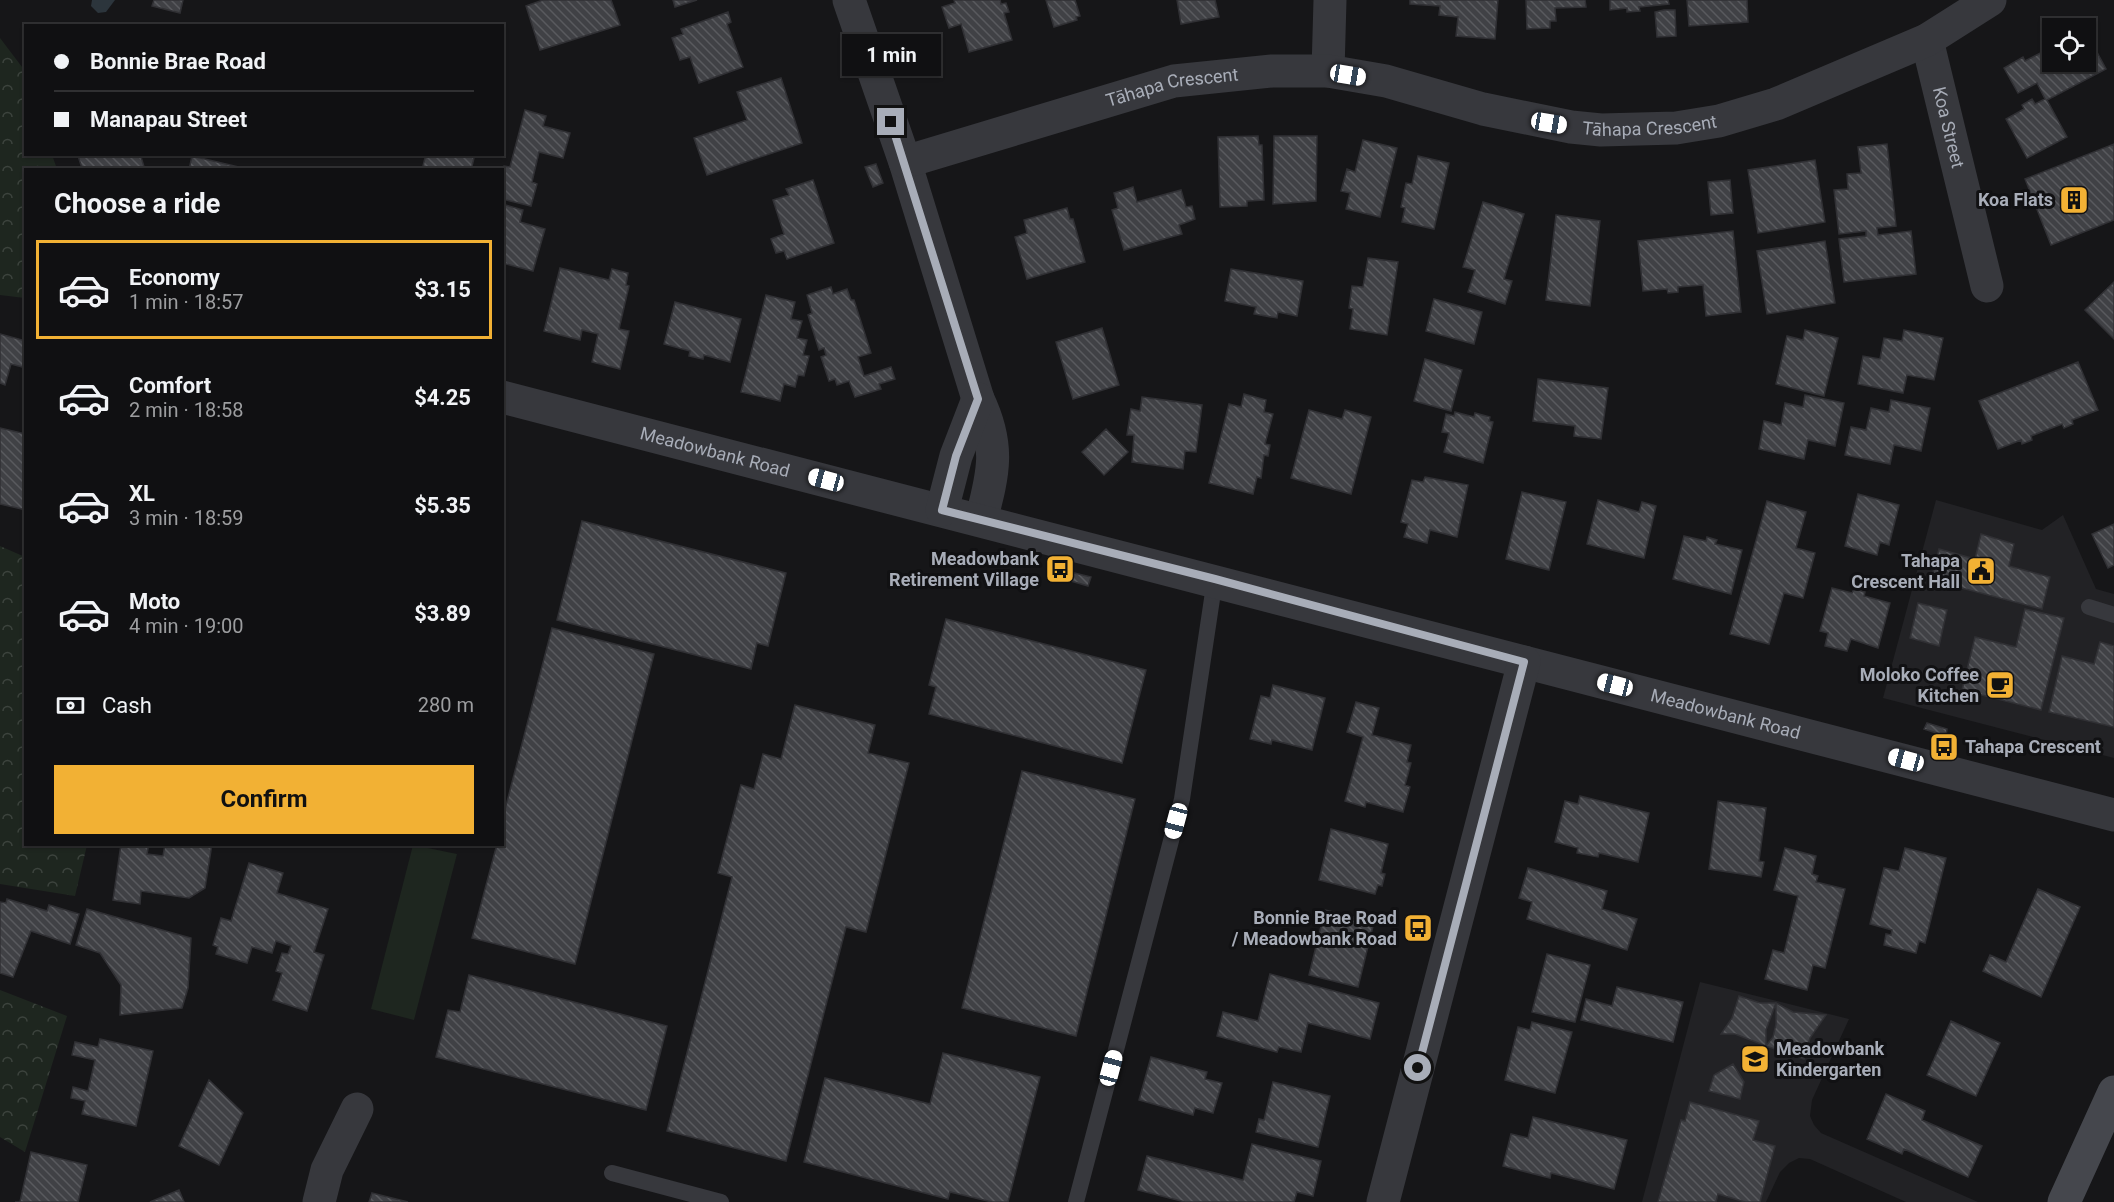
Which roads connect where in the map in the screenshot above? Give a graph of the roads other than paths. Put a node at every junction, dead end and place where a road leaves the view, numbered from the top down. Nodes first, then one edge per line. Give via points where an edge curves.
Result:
1 (849, 0) edge
2 (1330, 0) edge
3 (1990, 0) edge
4 (1927, 40) junction
5 (1328, 71) junction
6 (905, 162) junction
7 (1987, 286) dead end
8 (504, 398) edge
9 (978, 399) junction
10 (942, 510) junction
11 (981, 520) junction
12 (1215, 579) junction
13 (2090, 607) dead end
14 (2114, 615) edge
15 (1524, 662) junction
16 (2114, 815) edge
17 (2114, 1092) edge
18 (357, 1109) dead end
19 (612, 1173) dead end
20 (319, 1202) edge
21 (721, 1202) edge
22 (1076, 1202) edge
23 (1383, 1202) edge
24 (2064, 1202) edge

1 - 6 street
2 - 5 street
3 - 4 street, Tāhapa Crescent
4 - 5 street, Tāhapa Crescent via 1776,104 1719,121 1677,128 1571,127 1483,109 1386,81
4 - 7 street, Koa Street
5 - 6 street, Tāhapa Crescent via 1272,71 1174,81
6 - 9 street
8 - 10 street, Meadowbank Road
9 - 10 street via 956,456
9 - 11 street via 988,419 994,460
10 - 11 street, Meadowbank Road
11 - 12 street, Meadowbank Road
12 - 15 street, Meadowbank Road
12 - 22 lane via 1182,799
13 - 14 lane
15 - 16 street, Meadowbank Road
15 - 23 street
17 - 24 street
18 - 20 street via 327,1170
19 - 21 lane

